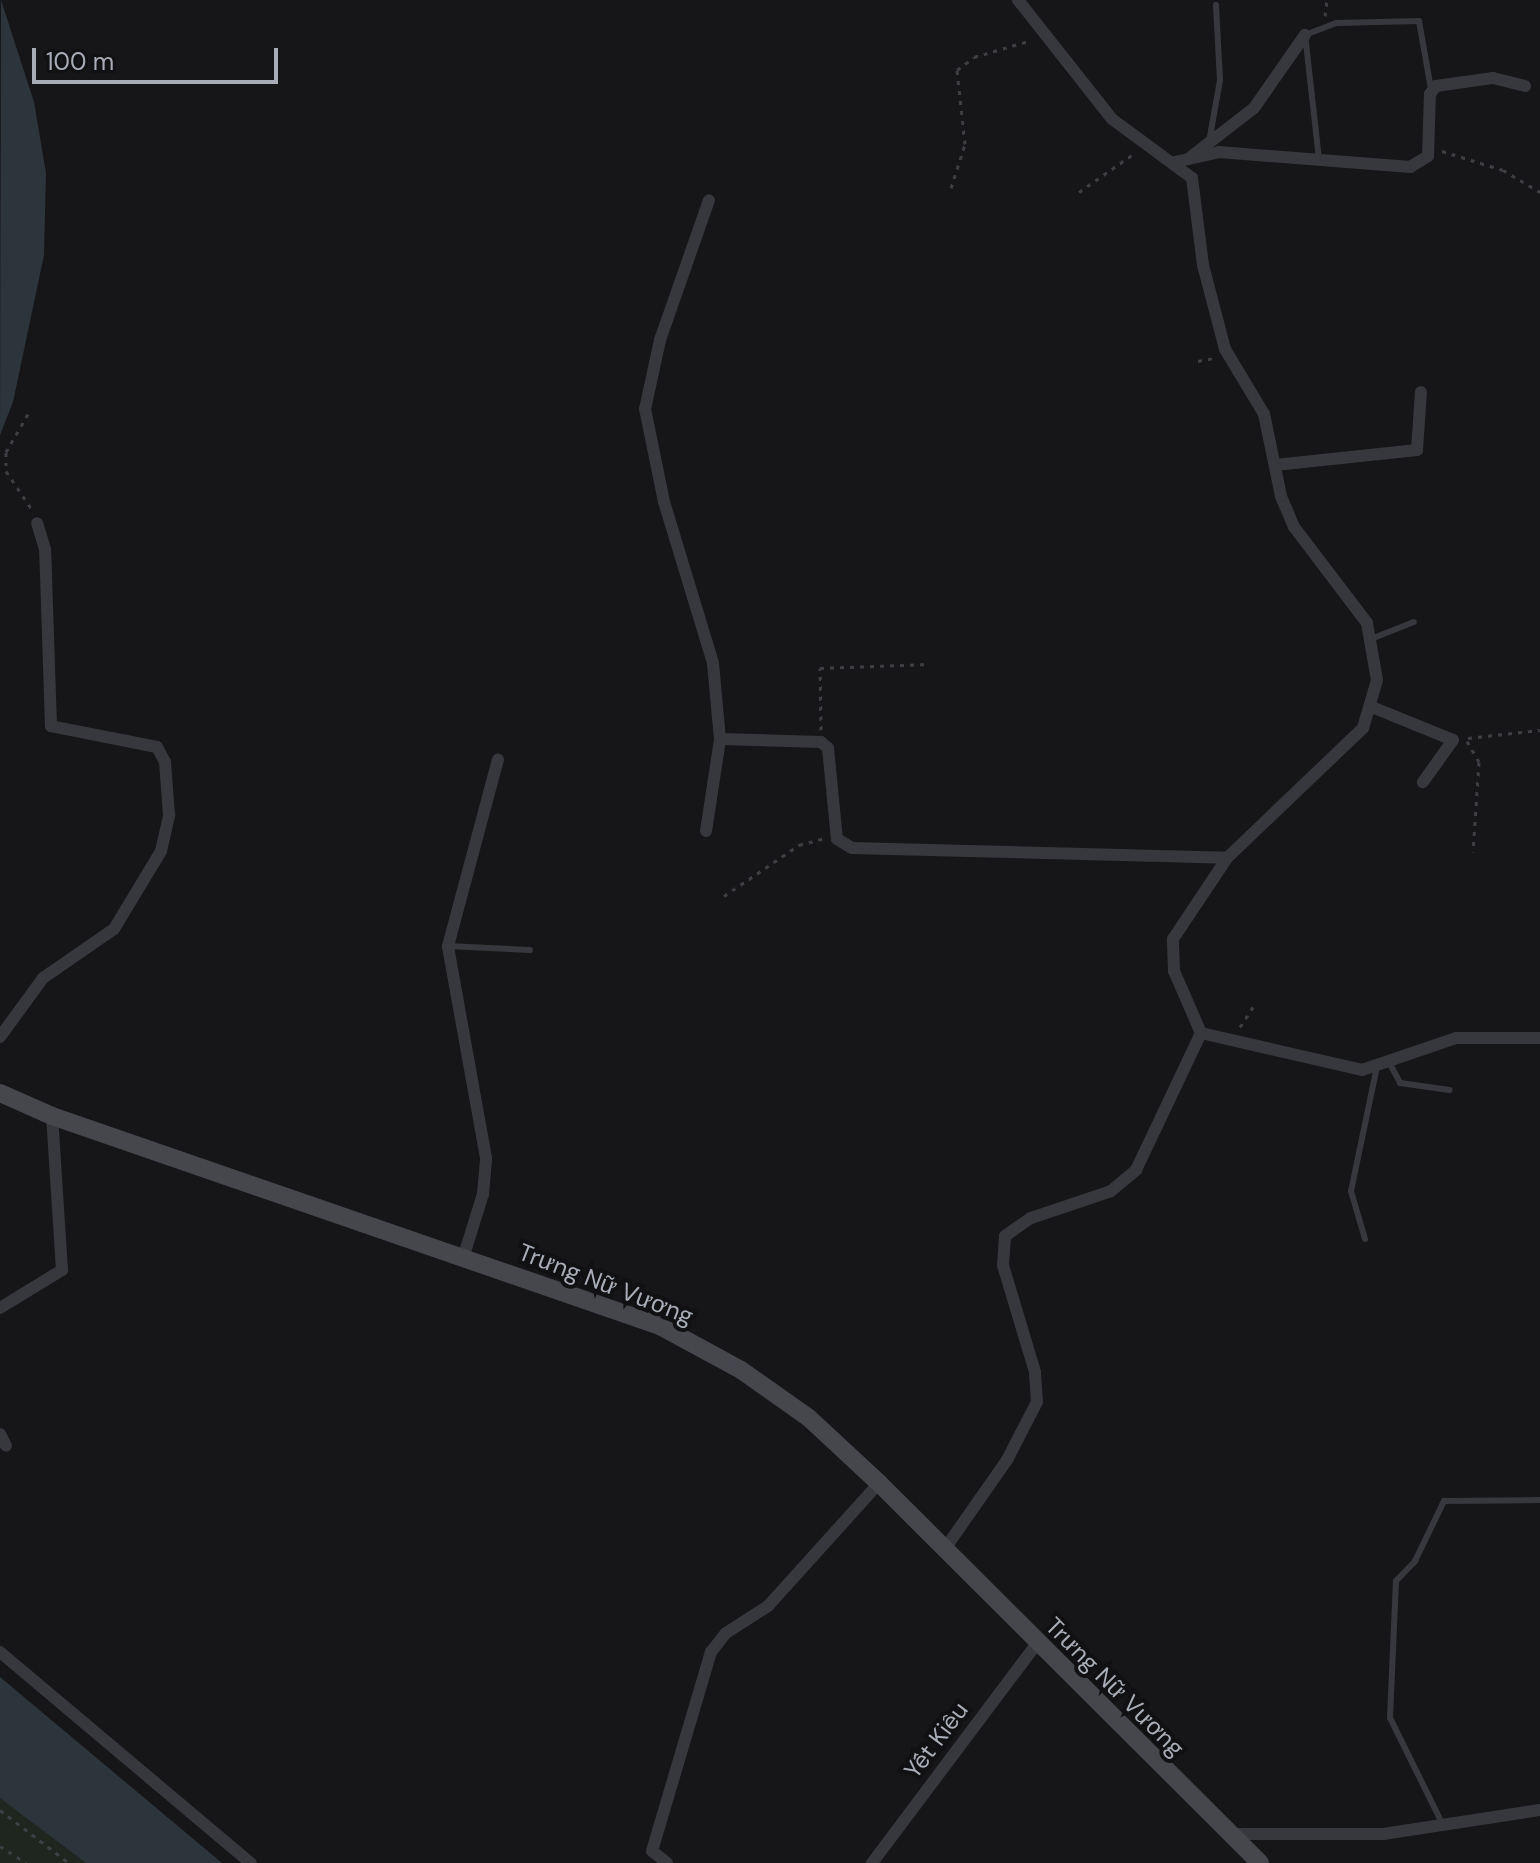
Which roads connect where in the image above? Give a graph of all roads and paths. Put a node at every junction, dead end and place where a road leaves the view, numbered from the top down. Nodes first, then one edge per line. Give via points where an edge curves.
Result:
1 (1018, 0) edge
2 (1216, 5) dead end
3 (1305, 35) junction
4 (1047, 36) junction
5 (1525, 86) dead end
6 (1431, 89) junction
7 (1146, 142) junction
8 (1209, 142) junction
9 (1428, 156) junction
10 (1189, 158) junction
11 (1175, 162) junction
12 (1319, 163) junction
13 (951, 188) dead end
14 (1079, 192) dead end
15 (1540, 192) edge
16 (709, 200) dead end
17 (1421, 392) dead end
18 (28, 414) dead end
19 (1275, 465) junction
20 (37, 523) joint
21 (1414, 622) dead end
22 (1371, 639) junction
23 (929, 664) dead end
24 (1372, 707) junction
25 (1540, 730) edge
26 (720, 739) junction
27 (1459, 739) junction
28 (821, 742) junction
29 (498, 760) dead end
30 (1423, 782) dead end
31 (706, 831) dead end
32 (837, 839) junction
33 (1473, 852) dead end
34 (1227, 858) junction
35 (724, 896) dead end
36 (448, 946) junction
37 (530, 950) dead end
38 (1253, 1007) dead end
39 (1201, 1033) junction
40 (0, 1037) edge
41 (1540, 1038) edge
42 (1231, 1040) junction
43 (1383, 1065) junction
44 (1450, 1090) dead end
45 (0, 1093) edge
46 (52, 1116) junction
47 (1365, 1239) dead end
48 (464, 1255) junction
49 (0, 1308) edge
50 (879, 1483) junction
51 (1540, 1500) edge
52 (944, 1550) junction
53 (1037, 1643) junction
54 (0, 1652) edge
55 (0, 1810) edge
56 (1540, 1810) edge
57 (1441, 1821) junction
58 (1230, 1834) junction
59 (0, 1846) edge
60 (26, 1863) edge
61 (69, 1863) edge
62 (251, 1863) edge
63 (667, 1863) edge
64 (872, 1863) edge
65 (1260, 1863) edge

1 - 4 street
2 - 8 lane via 1220,80
3 - 6 lane via 1337,23 1419,21
3 - 8 street via 1254,108
3 - 12 lane
4 - 7 street via 1112,119
4 - 13 path via 974,57 957,70 965,144
5 - 6 street via 1479,78
6 - 9 street
7 - 11 street
7 - 14 path
8 - 10 street
9 - 12 street via 1398,170
9 - 15 path via 1448,149
10 - 11 street
10 - 12 street via 1219,152
11 - 19 street via 1192,178 1213,309 1228,354 1264,414
16 - 26 street via 660,340 645,409 670,527 713,663
17 - 19 street via 1417,450
18 - 20 path via 11,441 6,471
19 - 22 street via 1294,527 1367,623
20 - 40 street via 45,549 51,726 157,747 170,791 167,834 114,929 43,978
21 - 22 lane
22 - 24 street via 1377,680
23 - 28 path via 820,668
24 - 27 street
24 - 34 street via 1347,744
25 - 27 path
26 - 28 street
26 - 31 street
27 - 30 street
27 - 33 path via 1479,762
28 - 32 street via 828,748
29 - 36 street
32 - 34 street via 842,846 880,851
32 - 35 path via 811,839
34 - 39 street via 1184,920 1170,954
36 - 37 lane
36 - 48 street via 486,1158 483,1194
38 - 42 path
39 - 42 street
39 - 52 street via 1124,1184 1031,1218 1005,1236 1003,1265 1035,1372 1037,1402 1007,1460
41 - 43 street via 1456,1038
42 - 43 street via 1344,1068
43 - 44 lane via 1400,1083
43 - 47 lane via 1351,1191
45 - 46 main road, Trưng Nữ Vương
46 - 48 main road, Trưng Nữ Vương
46 - 49 street via 62,1270
48 - 50 main road, Trưng Nữ Vương via 660,1326 741,1370 809,1418
50 - 52 main road, Trưng Nữ Vương
50 - 63 street via 768,1606 726,1633 711,1652 652,1851
51 - 57 lane via 1444,1501 1415,1561 1396,1581 1390,1718
52 - 53 main road, Trưng Nữ Vương
53 - 58 main road, Trưng Nữ Vương
53 - 64 street, Yết Kiêu
54 - 62 street
55 - 61 path
56 - 57 street
57 - 58 street via 1383,1834
58 - 65 main road, Trưng Nữ Vương
59 - 60 path

